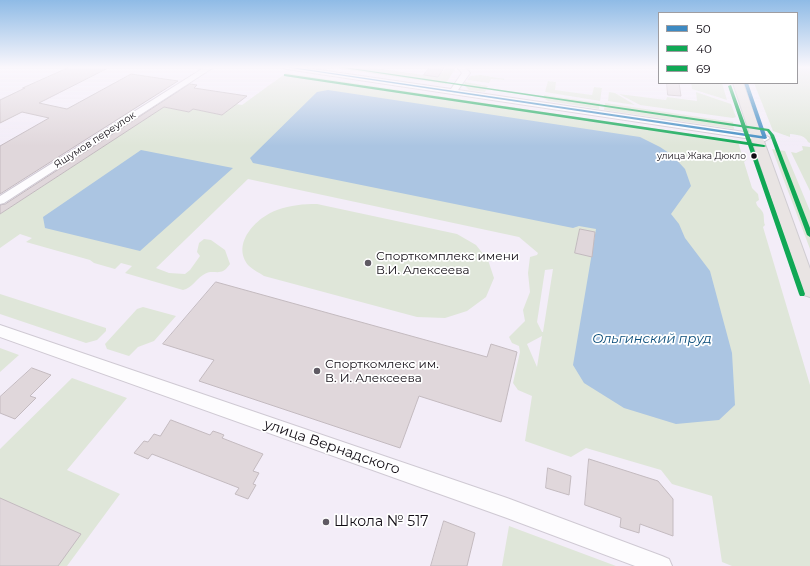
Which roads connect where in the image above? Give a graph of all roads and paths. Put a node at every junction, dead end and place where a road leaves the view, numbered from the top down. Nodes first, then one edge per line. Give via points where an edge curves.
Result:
1 (169, 93) edge
2 (463, 93) edge
3 (742, 93) edge
4 (749, 93) edge
5 (761, 137) junction
6 (0, 201) edge
7 (810, 258) edge
8 (810, 291) edge
9 (0, 331) edge
10 (662, 566) edge

1 - 6 street, Яшумов переулок
2 - 5 street
3 - 5 main road
4 - 5 main road
5 - 7 main road
5 - 8 main road
9 - 10 street, улица Вернадского via 506,508

